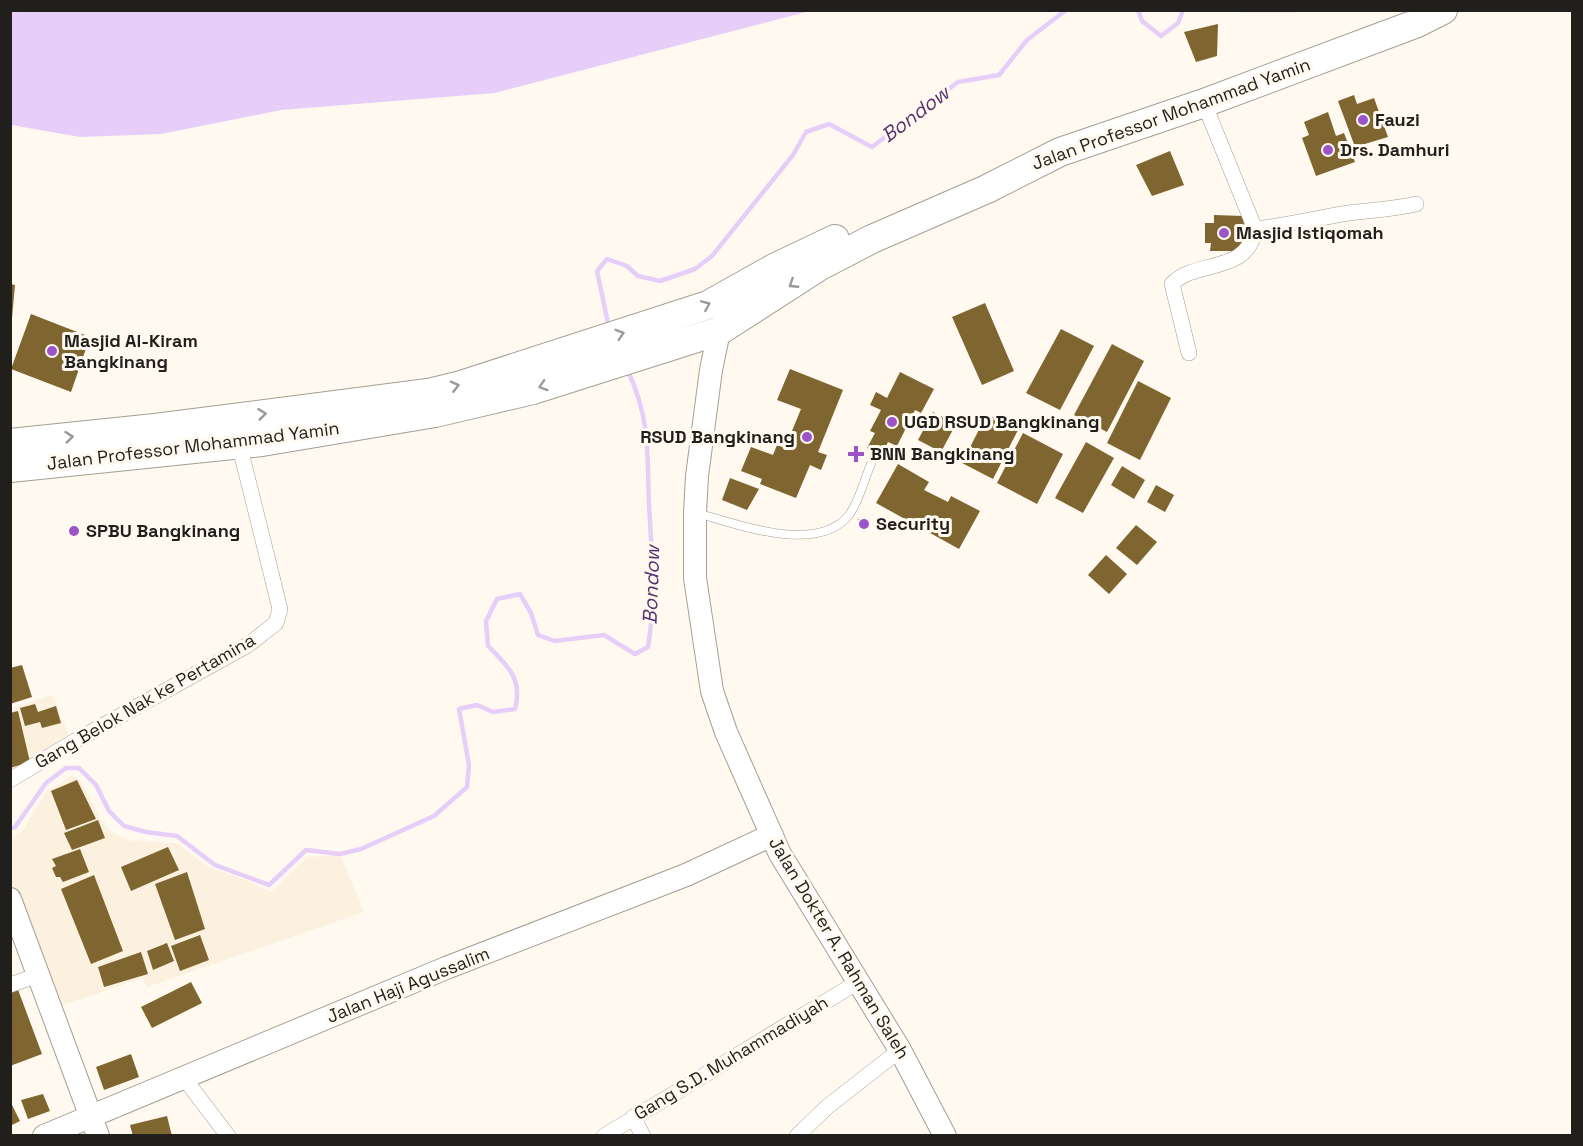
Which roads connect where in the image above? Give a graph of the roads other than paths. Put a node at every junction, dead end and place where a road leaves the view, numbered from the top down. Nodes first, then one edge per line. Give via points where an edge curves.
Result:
1 (1417, 10) edge
2 (1443, 10) edge
3 (1204, 103) junction
4 (1416, 204) dead end
5 (1255, 229) junction
6 (719, 331) junction
7 (653, 337) junction
8 (688, 340) junction
9 (1189, 353) dead end
10 (594, 356) junction
11 (711, 370) junction
12 (157, 440) junction
13 (10, 443) edge
14 (239, 444) junction
15 (871, 464) dead end
16 (10, 468) edge
17 (695, 513) junction
18 (10, 780) edge
19 (772, 835) junction
20 (10, 899) edge
21 (38, 975) junction
22 (858, 982) junction
23 (10, 985) edge
24 (900, 1050) junction
25 (184, 1078) junction
26 (633, 1117) junction
27 (94, 1126) edge
28 (44, 1136) edge
29 (228, 1136) edge
30 (604, 1136) edge
31 (643, 1136) edge
32 (797, 1136) edge
33 (945, 1136) edge

7 -> 1 highway, Jalan Professor Mohammad Yamin via 774,268 922,198 1062,139
2 - 3 highway, Jalan Professor Mohammad Yamin
3 - 5 street
3 -> 6 highway, Jalan Professor Mohammad Yamin via 1060,152 872,239 820,266
4 - 5 street
5 - 9 street via 1242,255 1172,284
6 - 8 highway, Jalan Professor Mohammad Yamin
6 - 11 street, Jalan Dokter A. Rahman Saleh
7 - 8 highway, Jalan Professor Mohammad Yamin
7 - 10 highway, Jalan Professor Mohammad Yamin
8 - 11 street
12 -> 10 highway, Jalan Professor Mohammad Yamin via 428,393
10 -> 14 highway, Jalan Professor Mohammad Yamin via 533,390 435,413
11 - 17 street, Jalan Dokter A. Rahman Saleh
13 -> 12 highway, Jalan Professor Mohammad Yamin
12 - 14 highway, Jalan Professor Mohammad Yamin
12 - 16 highway, Jalan Professor Mohammad Yamin
14 - 18 street, Gang Belok Nak ke Pertamina via 280,609 276,623 248,645
15 - 17 lane via 850,514 816,533 787,535
17 - 19 street, Jalan Dokter A. Rahman Saleh via 695,578 712,691
19 - 22 street, Jalan Dokter A. Rahman Saleh
19 - 25 street, Jalan Haji Agussalim via 686,875 446,968
20 - 21 street
21 - 23 street
21 - 27 street
22 - 24 street, Jalan Dokter A. Rahman Saleh
22 - 26 street, Gang S.D. Muhammadiyah
24 - 32 street via 827,1107
24 - 33 street, Jalan Dokter A. Rahman Saleh
25 - 27 street, Jalan Haji Agussalim
25 - 29 street
26 - 30 street, Gang S.D. Muhammadiyah
26 - 31 street
27 - 28 street, Jalan Haji Agussalim

